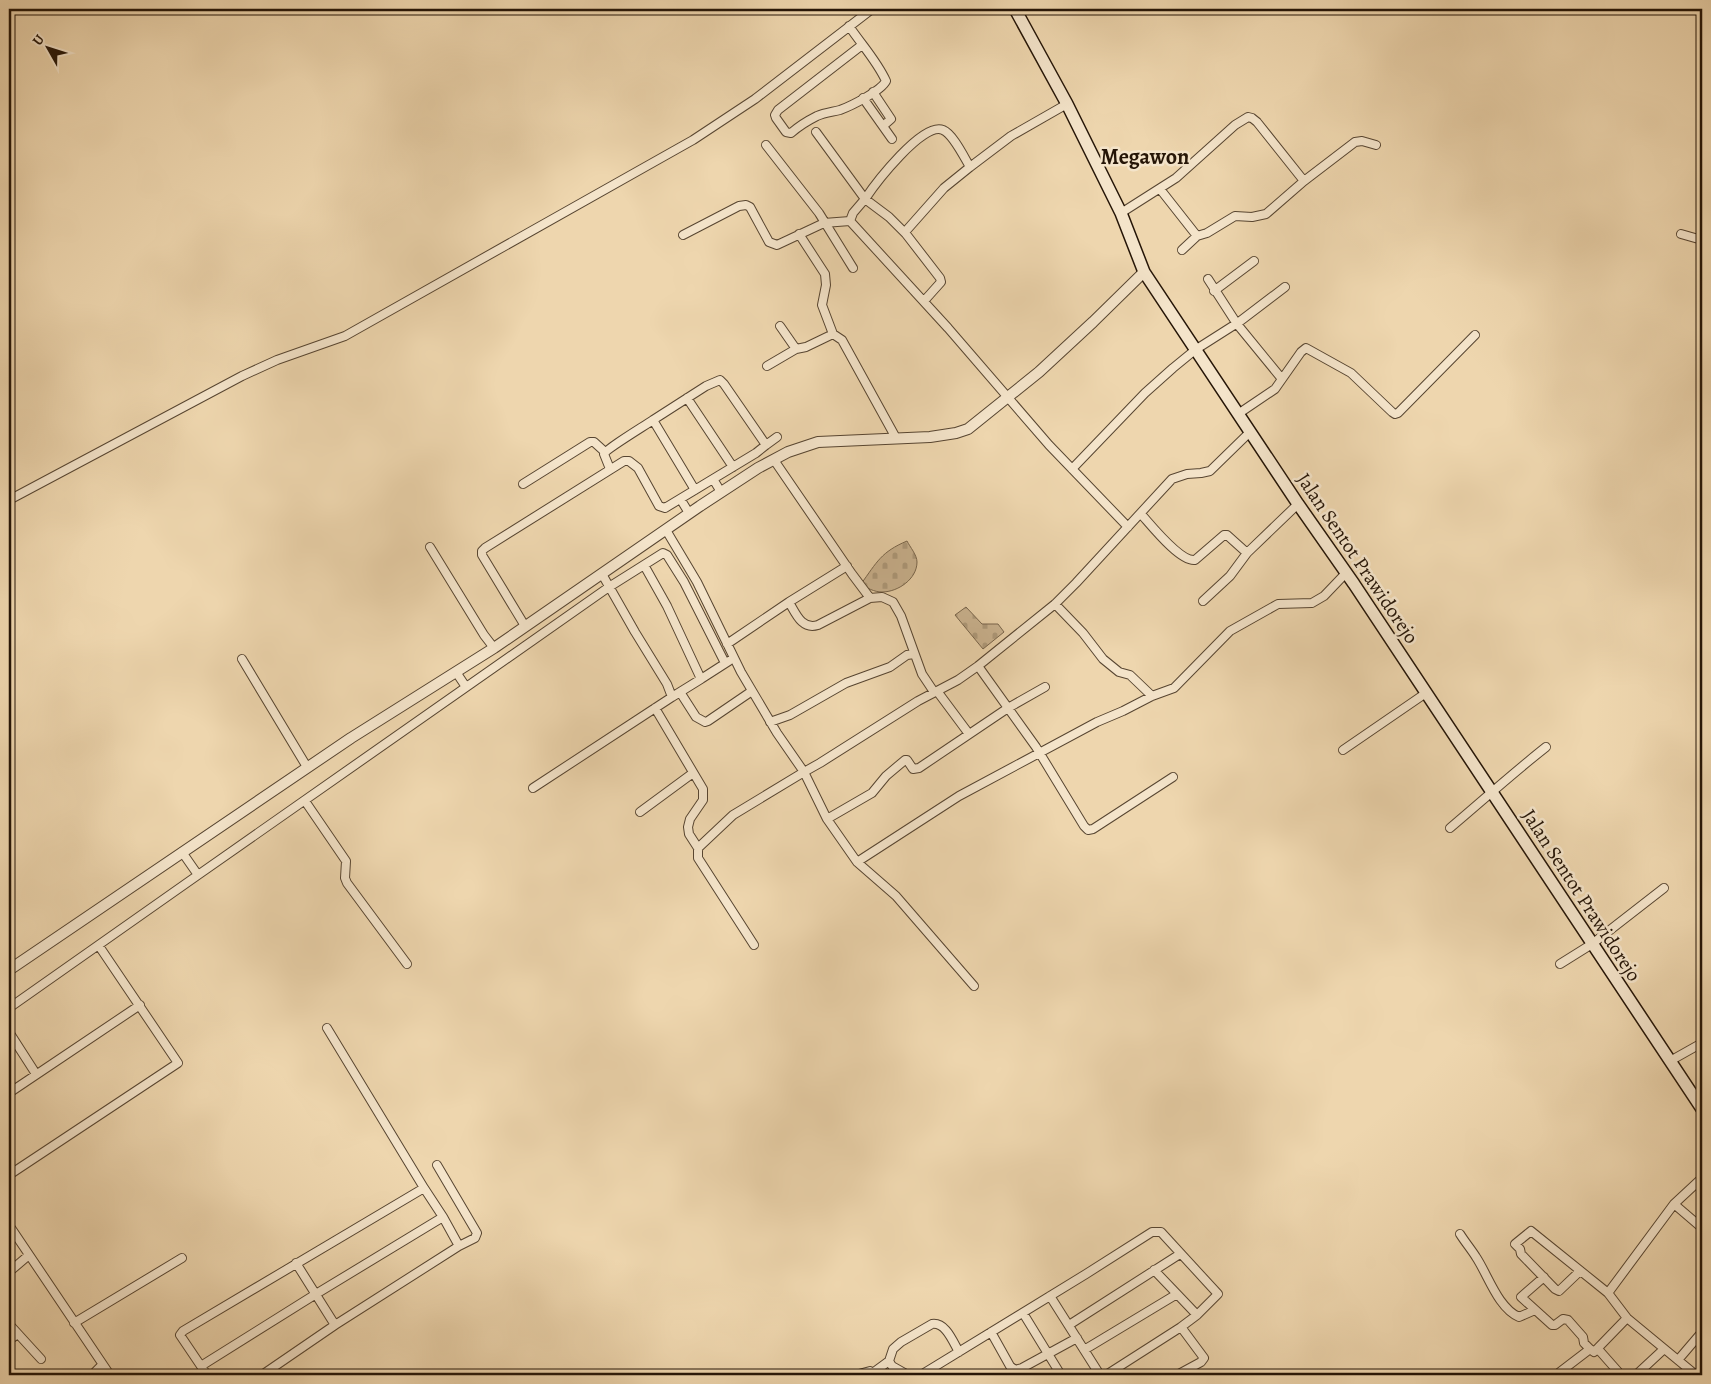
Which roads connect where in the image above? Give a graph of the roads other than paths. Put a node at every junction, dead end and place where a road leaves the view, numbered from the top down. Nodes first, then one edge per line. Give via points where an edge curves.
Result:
1 (872, 9) edge
2 (1016, 9) edge
3 (849, 26) junction
4 (862, 45) junction
5 (873, 92) junction
6 (863, 98) junction
7 (1067, 104) junction
8 (883, 126) junction
9 (816, 132) dead end
10 (892, 139) dead end
11 (766, 144) dead end
12 (1376, 145) dead end
13 (970, 167) junction
14 (1304, 181) junction
15 (1160, 189) junction
16 (865, 199) junction
17 (1122, 213) junction
18 (850, 220) junction
19 (824, 223) junction
20 (904, 232) junction
21 (683, 234) dead end
22 (799, 234) junction
23 (1681, 234) dead end
24 (1197, 236) junction
25 (1702, 240) edge
26 (1182, 250) dead end
27 (1254, 262) dead end
28 (854, 268) dead end
29 (1144, 272) junction
30 (1208, 279) dead end
31 (1285, 287) dead end
32 (1214, 291) junction
33 (924, 302) junction
34 (1237, 324) junction
35 (780, 326) dead end
36 (833, 334) junction
37 (1475, 336) dead end
38 (796, 349) junction
39 (1195, 350) junction
40 (767, 366) dead end
41 (1282, 380) junction
42 (1008, 397) junction
43 (687, 398) junction
44 (1238, 414) junction
45 (653, 420) junction
46 (1250, 432) junction
47 (777, 437) dead end
48 (896, 438) junction
49 (766, 444) junction
50 (605, 452) junction
51 (774, 460) junction
52 (733, 467) junction
53 (610, 469) junction
54 (1072, 469) junction
55 (523, 484) dead end
56 (718, 486) junction
57 (695, 490) junction
58 (9, 500) edge
59 (682, 501) junction
60 (1298, 504) junction
61 (688, 513) junction
62 (1141, 514) junction
63 (1128, 527) junction
64 (666, 530) junction
65 (430, 547) dead end
66 (1247, 553) junction
67 (644, 565) junction
68 (847, 566) junction
69 (1346, 573) junction
70 (602, 574) junction
71 (609, 587) junction
72 (870, 598) junction
73 (1204, 601) dead end
74 (788, 602) junction
75 (1055, 604) junction
76 (540, 616) junction
77 (524, 623) junction
78 (549, 630) junction
79 (727, 644) junction
80 (493, 647) junction
81 (914, 654) junction
82 (733, 658) junction
83 (242, 660) dead end
84 (725, 663) junction
85 (978, 666) junction
86 (456, 672) junction
87 (701, 679) junction
88 (466, 687) junction
89 (1045, 687) dead end
90 (752, 691) junction
91 (680, 692) junction
92 (936, 692) junction
93 (1426, 693) junction
94 (1152, 696) junction
95 (672, 697) junction
96 (655, 708) junction
97 (1008, 708) junction
98 (770, 722) junction
99 (969, 734) junction
100 (1546, 747) dead end
101 (1343, 750) dead end
102 (1039, 752) junction
103 (307, 767) junction
104 (804, 772) junction
105 (693, 773) junction
106 (1173, 777) dead end
107 (533, 788) dead end
108 (1493, 793) junction
109 (305, 801) junction
110 (640, 812) dead end
111 (827, 819) junction
112 (1450, 828) dead end
113 (698, 848) junction
114 (182, 852) junction
115 (857, 862) junction
116 (196, 872) junction
117 (1664, 888) dead end
118 (1592, 944) junction
119 (754, 945) dead end
120 (99, 946) junction
121 (407, 964) dead end
122 (1560, 964) dead end
123 (9, 970) edge
124 (974, 986) dead end
125 (140, 1005) junction
126 (9, 1008) edge
127 (327, 1028) dead end
128 (9, 1032) edge
129 (1702, 1042) edge
130 (1670, 1061) junction
131 (36, 1074) junction
132 (9, 1093) edge
133 (1702, 1109) edge
134 (437, 1165) dead end
135 (9, 1176) edge
136 (1702, 1178) edge
137 (424, 1188) junction
138 (1674, 1204) junction
139 (443, 1217) junction
140 (9, 1225) edge
141 (1702, 1228) edge
142 (1460, 1234) dead end
143 (459, 1246) junction
144 (1180, 1254) junction
145 (28, 1256) junction
146 (182, 1258) dead end
147 (296, 1263) junction
148 (1154, 1270) junction
149 (9, 1272) edge
150 (1580, 1272) junction
151 (1544, 1277) junction
152 (1608, 1293) junction
153 (316, 1294) junction
154 (1177, 1294) junction
155 (1050, 1296) junction
156 (1534, 1310) junction
157 (1023, 1312) junction
158 (1197, 1315) junction
159 (1626, 1318) junction
160 (74, 1323) junction
161 (9, 1324) edge
162 (335, 1324) junction
163 (1069, 1325) junction
164 (1181, 1327) junction
165 (991, 1332) junction
166 (1702, 1332) edge
167 (18, 1334) junction
168 (1077, 1338) junction
169 (9, 1340) edge
170 (1594, 1349) junction
171 (1664, 1349) junction
172 (1084, 1350) junction
173 (959, 1352) junction
174 (1048, 1354) junction
175 (41, 1359) dead end
176 (1678, 1360) junction
177 (890, 1361) junction
178 (102, 1365) junction
179 (201, 1366) junction
180 (875, 1374) edge
181 (92, 1375) edge
182 (110, 1375) edge
183 (207, 1375) edge
184 (262, 1375) edge
185 (854, 1375) edge
186 (908, 1375) edge
187 (920, 1375) edge
188 (1061, 1375) edge
189 (1100, 1375) edge
190 (1106, 1375) edge
191 (1177, 1375) edge
192 (1556, 1375) edge
193 (1620, 1375) edge
194 (1636, 1375) edge
195 (1696, 1375) edge

1 - 3 street
2 - 7 main road, Jalan Sentot Prawidorejo
3 - 4 street
3 - 58 street via 756,99 693,140 440,283 345,336 242,376
4 - 5 street via 886,81
4 - 6 street via 775,115 790,133 804,122 841,110
5 - 6 street
5 - 8 street via 891,120
6 - 8 street
7 - 13 street via 1010,136
7 - 17 main road, Jalan Sentot Prawidorejo
8 - 10 street
9 - 16 street
11 - 19 street
12 - 14 street via 1355,142
13 - 16 street via 945,131 928,132 888,166
13 - 20 street via 944,188
14 - 15 street via 1250,117 1235,125
14 - 24 street via 1266,214 1235,216
15 - 17 street
15 - 24 street
16 - 18 street
16 - 20 street
17 - 29 main road, Jalan Sentot Prawidorejo
18 - 19 street
18 - 33 street
19 - 22 street
19 - 28 street
20 - 33 street via 940,278 941,282
21 - 22 street via 746,205 771,244 777,245
22 - 36 street via 825,274 822,305
23 - 25 street
24 - 26 street
27 - 32 street
29 - 39 main road, Jalan Sentot Prawidorejo
29 - 42 street
30 - 32 street
31 - 34 street
32 - 34 street
33 - 42 street
34 - 39 street
34 - 41 street
35 - 38 street
36 - 38 street
36 - 48 street via 842,340
37 - 41 street via 1396,414 1351,373 1306,348
38 - 40 street
39 - 44 main road, Jalan Sentot Prawidorejo
39 - 54 street via 1145,393
41 - 44 street
42 - 48 street via 961,432
42 - 54 street
43 - 45 street
43 - 49 street via 721,381
43 - 52 street
44 - 46 main road, Jalan Sentot Prawidorejo
45 - 50 street
45 - 57 street
46 - 60 main road, Jalan Sentot Prawidorejo
46 - 62 street via 1210,470 1172,479
47 - 49 street
48 - 51 street via 818,442
49 - 52 street
50 - 53 street
50 - 55 street via 590,442
51 - 56 street
51 - 68 street
52 - 56 street
53 - 59 street via 629,461 638,468 659,506 665,508
53 - 77 street via 482,551
54 - 63 street
56 - 57 street
56 - 61 street
57 - 59 street
59 - 61 street
60 - 66 street
60 - 69 main road, Jalan Sentot Prawidorejo
61 - 64 street
62 - 63 street
62 - 66 street via 1180,556 1190,560 1195,560 1224,535
63 - 75 street
64 - 70 street
64 - 79 street via 697,582
65 - 80 street
66 - 73 street via 1230,576
67 - 71 street
67 - 84 street via 663,553 668,555
67 - 87 street
68 - 72 street
68 - 74 street
69 - 93 main road, Jalan Sentot Prawidorejo
69 - 94 street via 1324,596 1312,603 1278,604 1230,630 1174,688
70 - 71 street
70 - 76 street
71 - 78 street
71 - 95 street
72 - 74 street via 810,627
72 - 81 street via 882,597 893,602 902,616
74 - 79 street
75 - 85 street
75 - 94 street via 1103,659 1120,672 1130,675
76 - 77 street
76 - 78 street
77 - 80 street
78 - 88 street
79 - 82 street
80 - 86 street
81 - 92 street via 922,674
81 - 98 street via 890,667 846,683 790,715
82 - 84 street
82 - 90 street
83 - 103 street
84 - 87 street
85 - 92 street
85 - 97 street
86 - 88 street
86 - 103 street
87 - 91 street
88 - 109 street
89 - 97 street
90 - 91 street via 705,722 696,717
90 - 98 street
91 - 95 street
92 - 99 street
92 - 104 street
93 - 101 street
93 - 108 main road, Jalan Sentot Prawidorejo
94 - 102 street
95 - 96 street
96 - 105 street
96 - 107 street
97 - 99 street
97 - 102 street
98 - 104 street
99 - 111 street via 919,768 913,769 905,760 872,793
100 - 108 street
102 - 106 street via 1088,830
102 - 115 street via 959,796
103 - 114 street
104 - 111 street
104 - 113 street via 733,815
105 - 110 street
105 - 113 street via 703,789 703,800 688,827
108 - 112 street
108 - 118 main road, Jalan Sentot Prawidorejo
109 - 116 street
109 - 121 street via 346,861 347,883
111 - 115 street
113 - 119 street via 698,858
114 - 116 street
114 - 123 street
115 - 124 street via 896,896
116 - 120 street
117 - 118 street
118 - 122 street
118 - 130 main road, Jalan Sentot Prawidorejo
120 - 125 street
120 - 126 street
125 - 131 street
125 - 135 street via 178,1063
127 - 137 street
128 - 131 street
129 - 130 street
130 - 133 main road, Jalan Sentot Prawidorejo
131 - 132 street
134 - 143 street via 477,1232 475,1238
136 - 138 street
137 - 139 street
137 - 147 street
138 - 141 street
138 - 152 street
139 - 143 street
139 - 153 street
140 - 145 street
142 - 156 street via 1511,1312 1519,1317
143 - 162 street
144 - 148 street
144 - 155 street via 1161,1232 1152,1232
144 - 158 street via 1218,1294
145 - 149 street
145 - 160 street
146 - 160 street
147 - 153 street
147 - 179 street via 180,1333
148 - 154 street
148 - 163 street
150 - 151 street via 1559,1290
150 - 151 street via 1531,1231 1515,1244
150 - 152 street
151 - 156 street via 1521,1296
152 - 159 street
153 - 162 street
153 - 179 street
154 - 158 street
154 - 172 street
155 - 157 street
155 - 163 street
156 - 170 street via 1552,1325 1568,1320 1583,1337 1584,1343
157 - 165 street
157 - 174 street
158 - 164 street
159 - 170 street
159 - 171 street
160 - 178 street
161 - 167 street
162 - 184 street
163 - 168 street
164 - 190 street
164 - 191 street via 1204,1358
165 - 173 street
165 - 174 street via 1015,1370
166 - 176 street
167 - 169 street
167 - 175 street
168 - 172 street
168 - 174 street
170 - 192 street
170 - 193 street
171 - 176 street
171 - 194 street
172 - 189 street
173 - 177 street via 944,1327 937,1323 901,1342 893,1349
173 - 187 street
174 - 188 street
176 - 195 street
177 - 180 street
177 - 186 street via 892,1366
178 - 181 street
178 - 182 street
179 - 183 street
180 - 185 street via 870,1371

